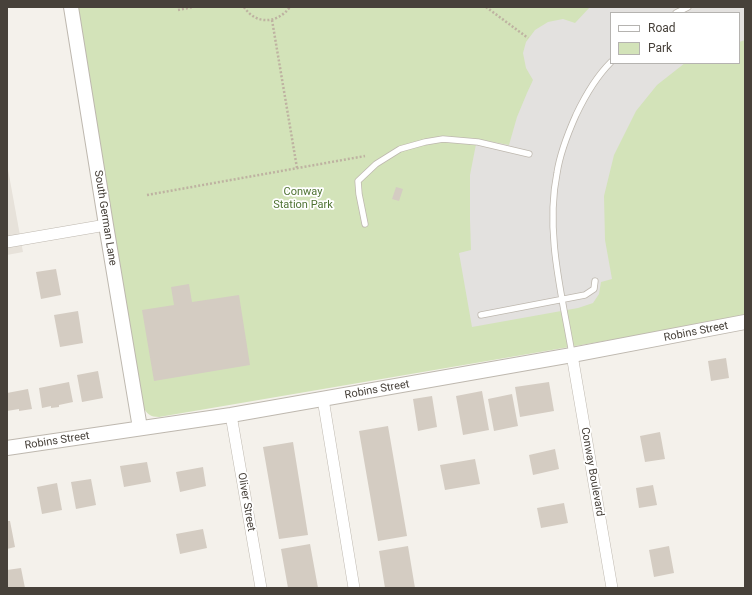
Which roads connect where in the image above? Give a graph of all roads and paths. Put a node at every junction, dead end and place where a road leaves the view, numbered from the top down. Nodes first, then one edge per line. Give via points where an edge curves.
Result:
1 (71, 7) edge
2 (193, 7) edge
3 (244, 7) edge
4 (290, 7) edge
5 (486, 7) edge
6 (688, 7) edge
7 (178, 10) dead end
8 (678, 12) edge
9 (272, 20) junction
10 (528, 38) dead end
11 (610, 63) edge
12 (529, 154) dead end
13 (365, 156) dead end
14 (297, 168) junction
15 (147, 195) dead end
16 (365, 224) dead end
17 (106, 225) junction
18 (7, 242) edge
19 (595, 281) dead end
20 (563, 300) junction
21 (481, 315) dead end
22 (745, 322) edge
23 (572, 355) junction
24 (323, 399) junction
25 (231, 415) junction
26 (140, 428) junction
27 (7, 448) edge
28 (261, 588) edge
29 (354, 588) edge
30 (612, 588) edge

1 - 17 street, South German Lane
2 - 7 path
3 - 9 path via 254,17
4 - 9 path via 286,13
5 - 10 path
6 - 8 lane
9 - 14 path
11 - 20 lane via 581,105 569,131 557,172 553,228 555,257
12 - 16 lane via 478,142 443,139 400,148 376,164 358,181
13 - 14 path
14 - 15 path
17 - 18 street
17 - 26 street, South German Lane
19 - 20 lane via 594,289 585,295
20 - 21 lane
20 - 23 lane
22 - 23 street, Robins Street
23 - 24 street, Robins Street
23 - 30 street, Conway Boulevard
24 - 25 street, Robins Street
24 - 29 street
25 - 26 street, Robins Street
25 - 28 street, Oliver Street
26 - 27 street, Robins Street

